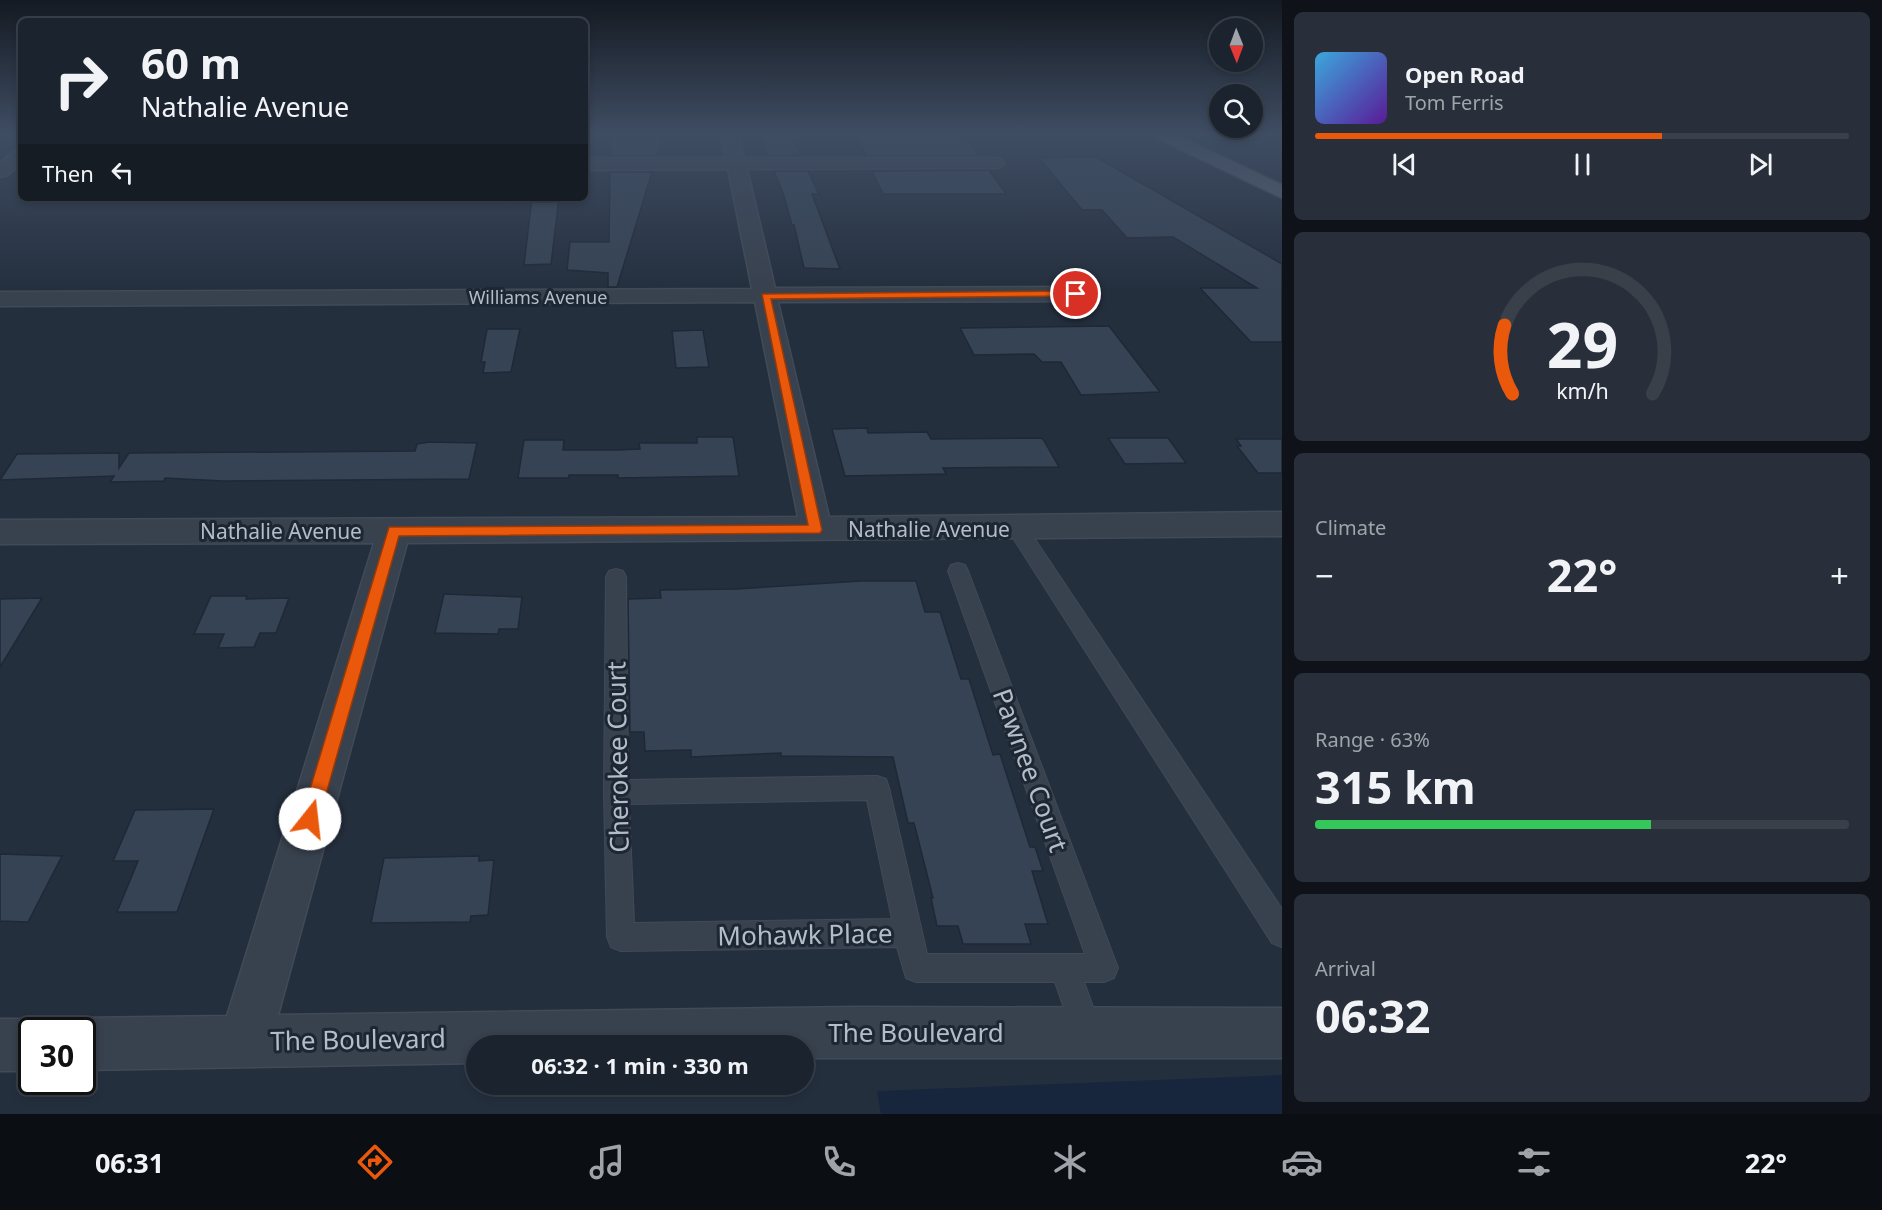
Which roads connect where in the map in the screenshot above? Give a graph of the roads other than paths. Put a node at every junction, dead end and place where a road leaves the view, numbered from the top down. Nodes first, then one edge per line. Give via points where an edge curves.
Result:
1 (741, 187) edge
2 (1076, 294) dead end
3 (765, 296) junction
4 (0, 299) edge
5 (1282, 524) edge
6 (1017, 528) junction
7 (816, 530) junction
8 (394, 531) junction
9 (0, 532) edge
10 (958, 571) dead end
11 (616, 577) dead end
12 (616, 792) junction
13 (908, 933) junction
14 (1282, 933) edge
15 (621, 937) joint
16 (1065, 968) junction
17 (1104, 968) joint
18 (1087, 1032) junction
19 (1282, 1033) edge
20 (245, 1041) junction
21 (96, 1044) edge
22 (18, 1045) edge
23 (0, 1046) edge

1 - 3 street
2 - 3 street, Williams Avenue
3 - 4 street, Williams Avenue
3 - 7 street
5 - 6 street, Nathalie Avenue
6 - 7 street, Nathalie Avenue
6 - 14 lane
7 - 8 street, Nathalie Avenue
8 - 9 street, Nathalie Avenue
8 - 20 street
10 - 17 lane, Pawnee Court
11 - 12 lane, Cherokee Court
12 - 13 lane via 877,788
12 - 15 lane, Cherokee Court
13 - 15 lane, Mohawk Place
13 - 16 lane, Mohawk Place via 916,968
16 - 17 lane, Mohawk Place
16 - 18 lane
18 - 19 street, The Boulevard
18 - 20 street, The Boulevard
20 - 21 street, The Boulevard
22 - 23 street

